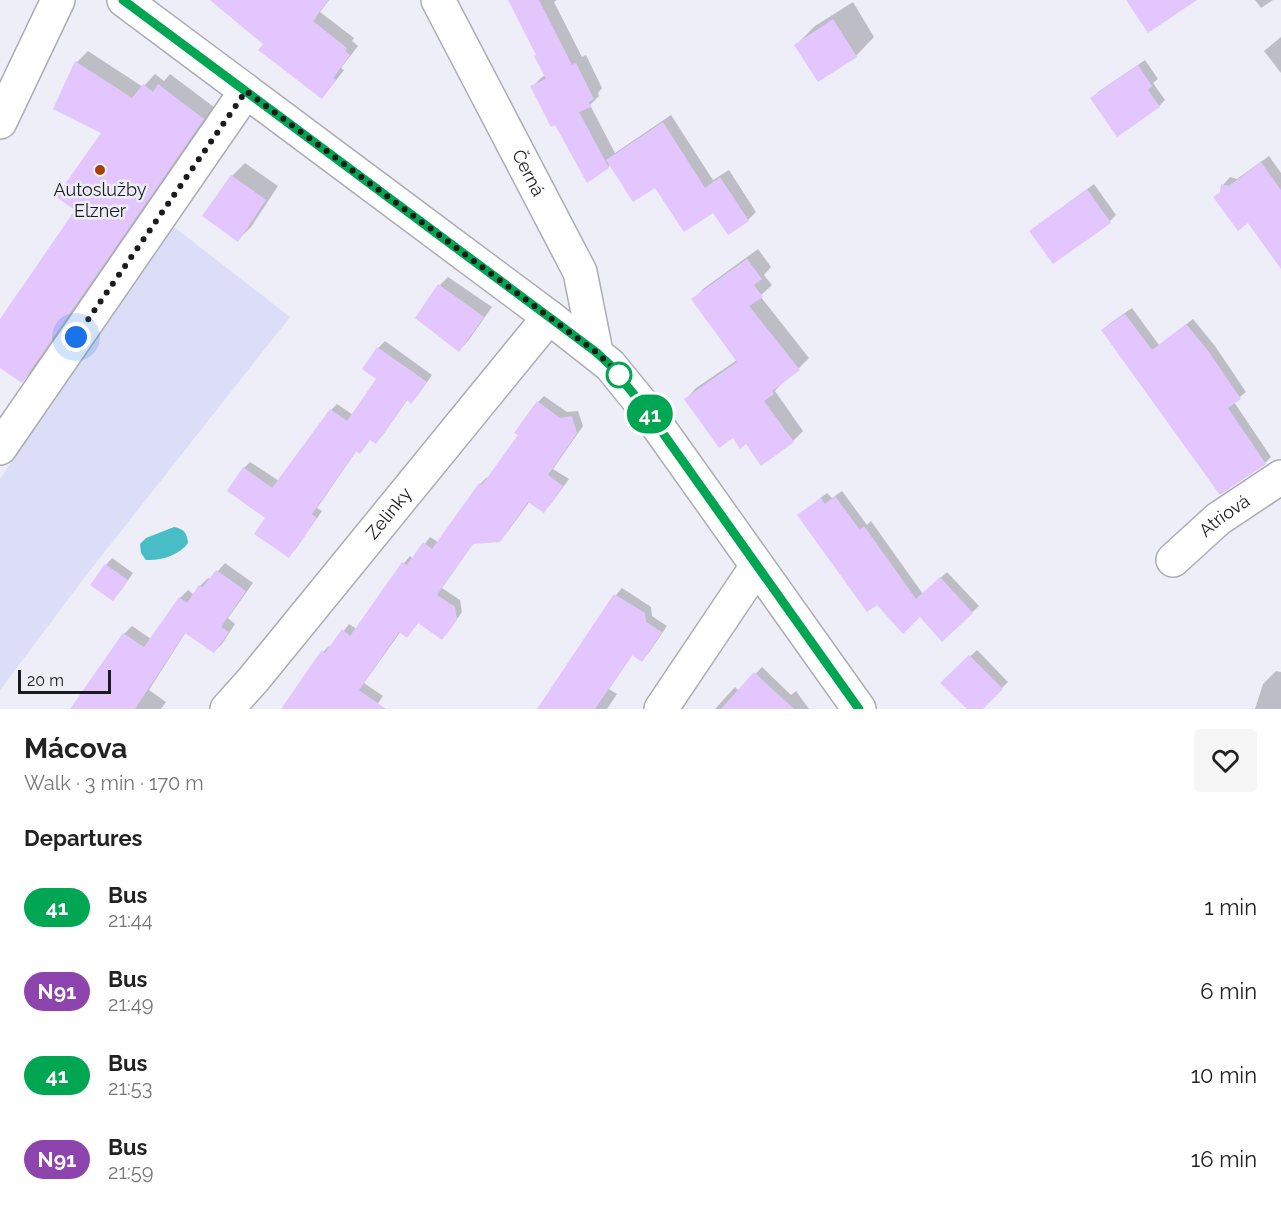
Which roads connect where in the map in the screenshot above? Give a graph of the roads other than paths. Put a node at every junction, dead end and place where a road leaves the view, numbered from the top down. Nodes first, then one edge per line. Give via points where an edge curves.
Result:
1 (58, 0) edge
2 (124, 0) edge
3 (438, 0) edge
4 (246, 91) junction
5 (0, 122) edge
6 (549, 317) junction
7 (596, 352) junction
8 (0, 448) edge
9 (1281, 477) edge
10 (1173, 560) dead end
11 (757, 566) junction
12 (227, 709) edge
13 (661, 709) edge
14 (859, 709) edge

1 - 5 street
2 - 4 street
3 - 7 street, Černá via 580,272
4 - 6 street
4 - 8 street
6 - 7 street
6 - 12 street, Zelinky
7 - 11 street via 645,408
9 - 10 street, Atriová via 1218,519
11 - 13 street
11 - 14 street

